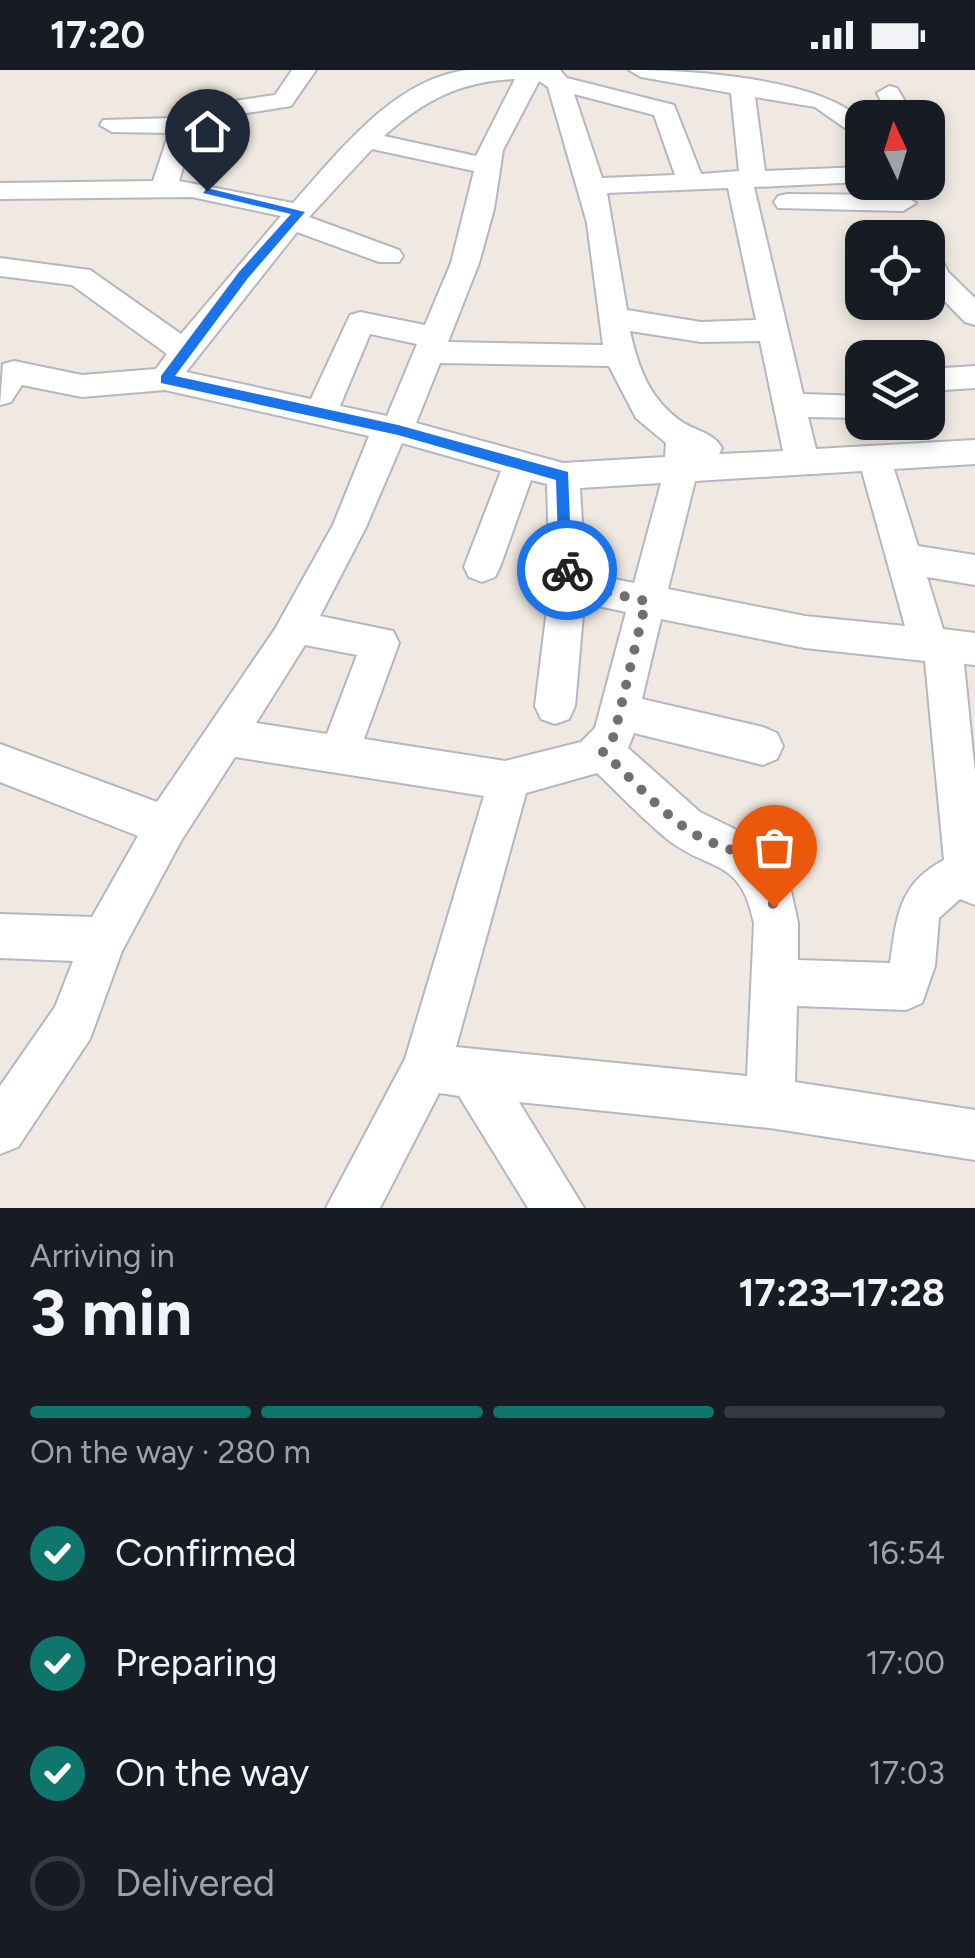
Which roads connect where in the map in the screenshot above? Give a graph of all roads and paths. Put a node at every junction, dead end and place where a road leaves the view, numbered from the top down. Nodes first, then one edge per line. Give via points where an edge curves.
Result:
1 (304, 70) edge
2 (641, 70) edge
3 (793, 70) edge
4 (546, 75) edge
5 (742, 86) junction
6 (889, 93) dead end
7 (792, 96) junction
8 (893, 100) edge
9 (845, 118) edge
10 (112, 125) dead end
11 (183, 126) junction
12 (367, 140) junction
13 (488, 166) junction
14 (845, 177) edge
15 (690, 179) junction
16 (588, 186) junction
17 (745, 186) junction
18 (164, 189) junction
19 (0, 191) edge
20 (903, 202) edge
21 (296, 216) junction
22 (390, 256) dead end
23 (0, 267) edge
24 (945, 268) edge
25 (975, 270) edge
26 (945, 281) edge
27 (975, 314) edge
28 (610, 318) junction
29 (775, 330) junction
30 (430, 345) junction
31 (184, 351) junction
32 (618, 356) junction
33 (5, 377) edge
34 (975, 377) edge
35 (165, 379) junction
36 (945, 379) edge
37 (788, 406) junction
38 (845, 407) edge
39 (322, 413) junction
40 (398, 430) junction
41 (975, 452) edge
42 (682, 455) junction
43 (874, 456) junction
44 (802, 460) junction
45 (520, 464) junction
46 (563, 476) junction
47 (906, 559) junction
48 (482, 566) dead end
49 (975, 570) edge
50 (568, 584) junction
51 (646, 601) junction
52 (296, 627) junction
53 (949, 647) edge
54 (555, 706) dead end
55 (611, 732) junction
56 (227, 736) junction
57 (763, 746) dead end
58 (339, 754) junction
59 (0, 764) edge
60 (509, 781) junction
61 (166, 826) junction
62 (971, 877) edge
63 (0, 936) edge
64 (104, 940) junction
65 (774, 982) junction
66 (449, 1070) junction
67 (770, 1103) junction
68 (0, 1129) edge
69 (975, 1135) edge
70 (352, 1208) edge
71 (558, 1208) edge

1 - 11 street via 283,101 190,114
2 - 5 street
3 - 7 street
4 - 12 street via 502,70 447,82 414,98
4 - 13 street via 519,102 490,150
4 - 15 street via 666,110
4 - 16 street
5 - 7 street
5 - 17 street
6 - 8 street
7 - 9 street via 830,104
10 - 11 street
11 - 18 street
12 - 13 street
12 - 21 street
13 - 30 street via 465,263
14 - 17 street
15 - 16 street
15 - 17 street
16 - 28 street via 600,222
17 - 20 street
17 - 29 street
18 - 19 street
18 - 21 street via 207,191
21 - 22 street
21 - 31 street
23 - 31 street via 80,277
24 - 25 street
26 - 27 street
28 - 29 street via 701,332
28 - 32 street
29 - 37 street
30 - 32 street
30 - 39 street via 360,322
30 - 40 street
31 - 35 street
32 - 42 street via 638,400
33 - 35 street via 82,386
34 - 36 street
35 - 39 street
37 - 38 street
37 - 44 street
39 - 40 street
40 - 45 street
40 - 52 street via 383,440 349,527
41 - 43 street
42 - 44 street via 749,464
42 - 46 street
42 - 51 street
43 - 44 street
43 - 47 street
45 - 46 street
45 - 48 street
46 - 50 street
47 - 49 street
47 - 53 street
50 - 51 street
50 - 54 street
51 - 53 street via 805,632
51 - 55 street
52 - 56 street
52 - 58 street via 380,643
53 - 62 street via 962,853
55 - 57 street
55 - 60 street
55 - 65 street via 685,827 732,847 760,872 776,923
56 - 58 street
56 - 61 street
58 - 60 street
59 - 61 street
60 - 66 street
61 - 64 street
62 - 65 street via 926,894 906,987
63 - 64 street
64 - 68 street via 73,1022
65 - 67 street
66 - 67 street
66 - 70 street
66 - 71 street
67 - 69 street

